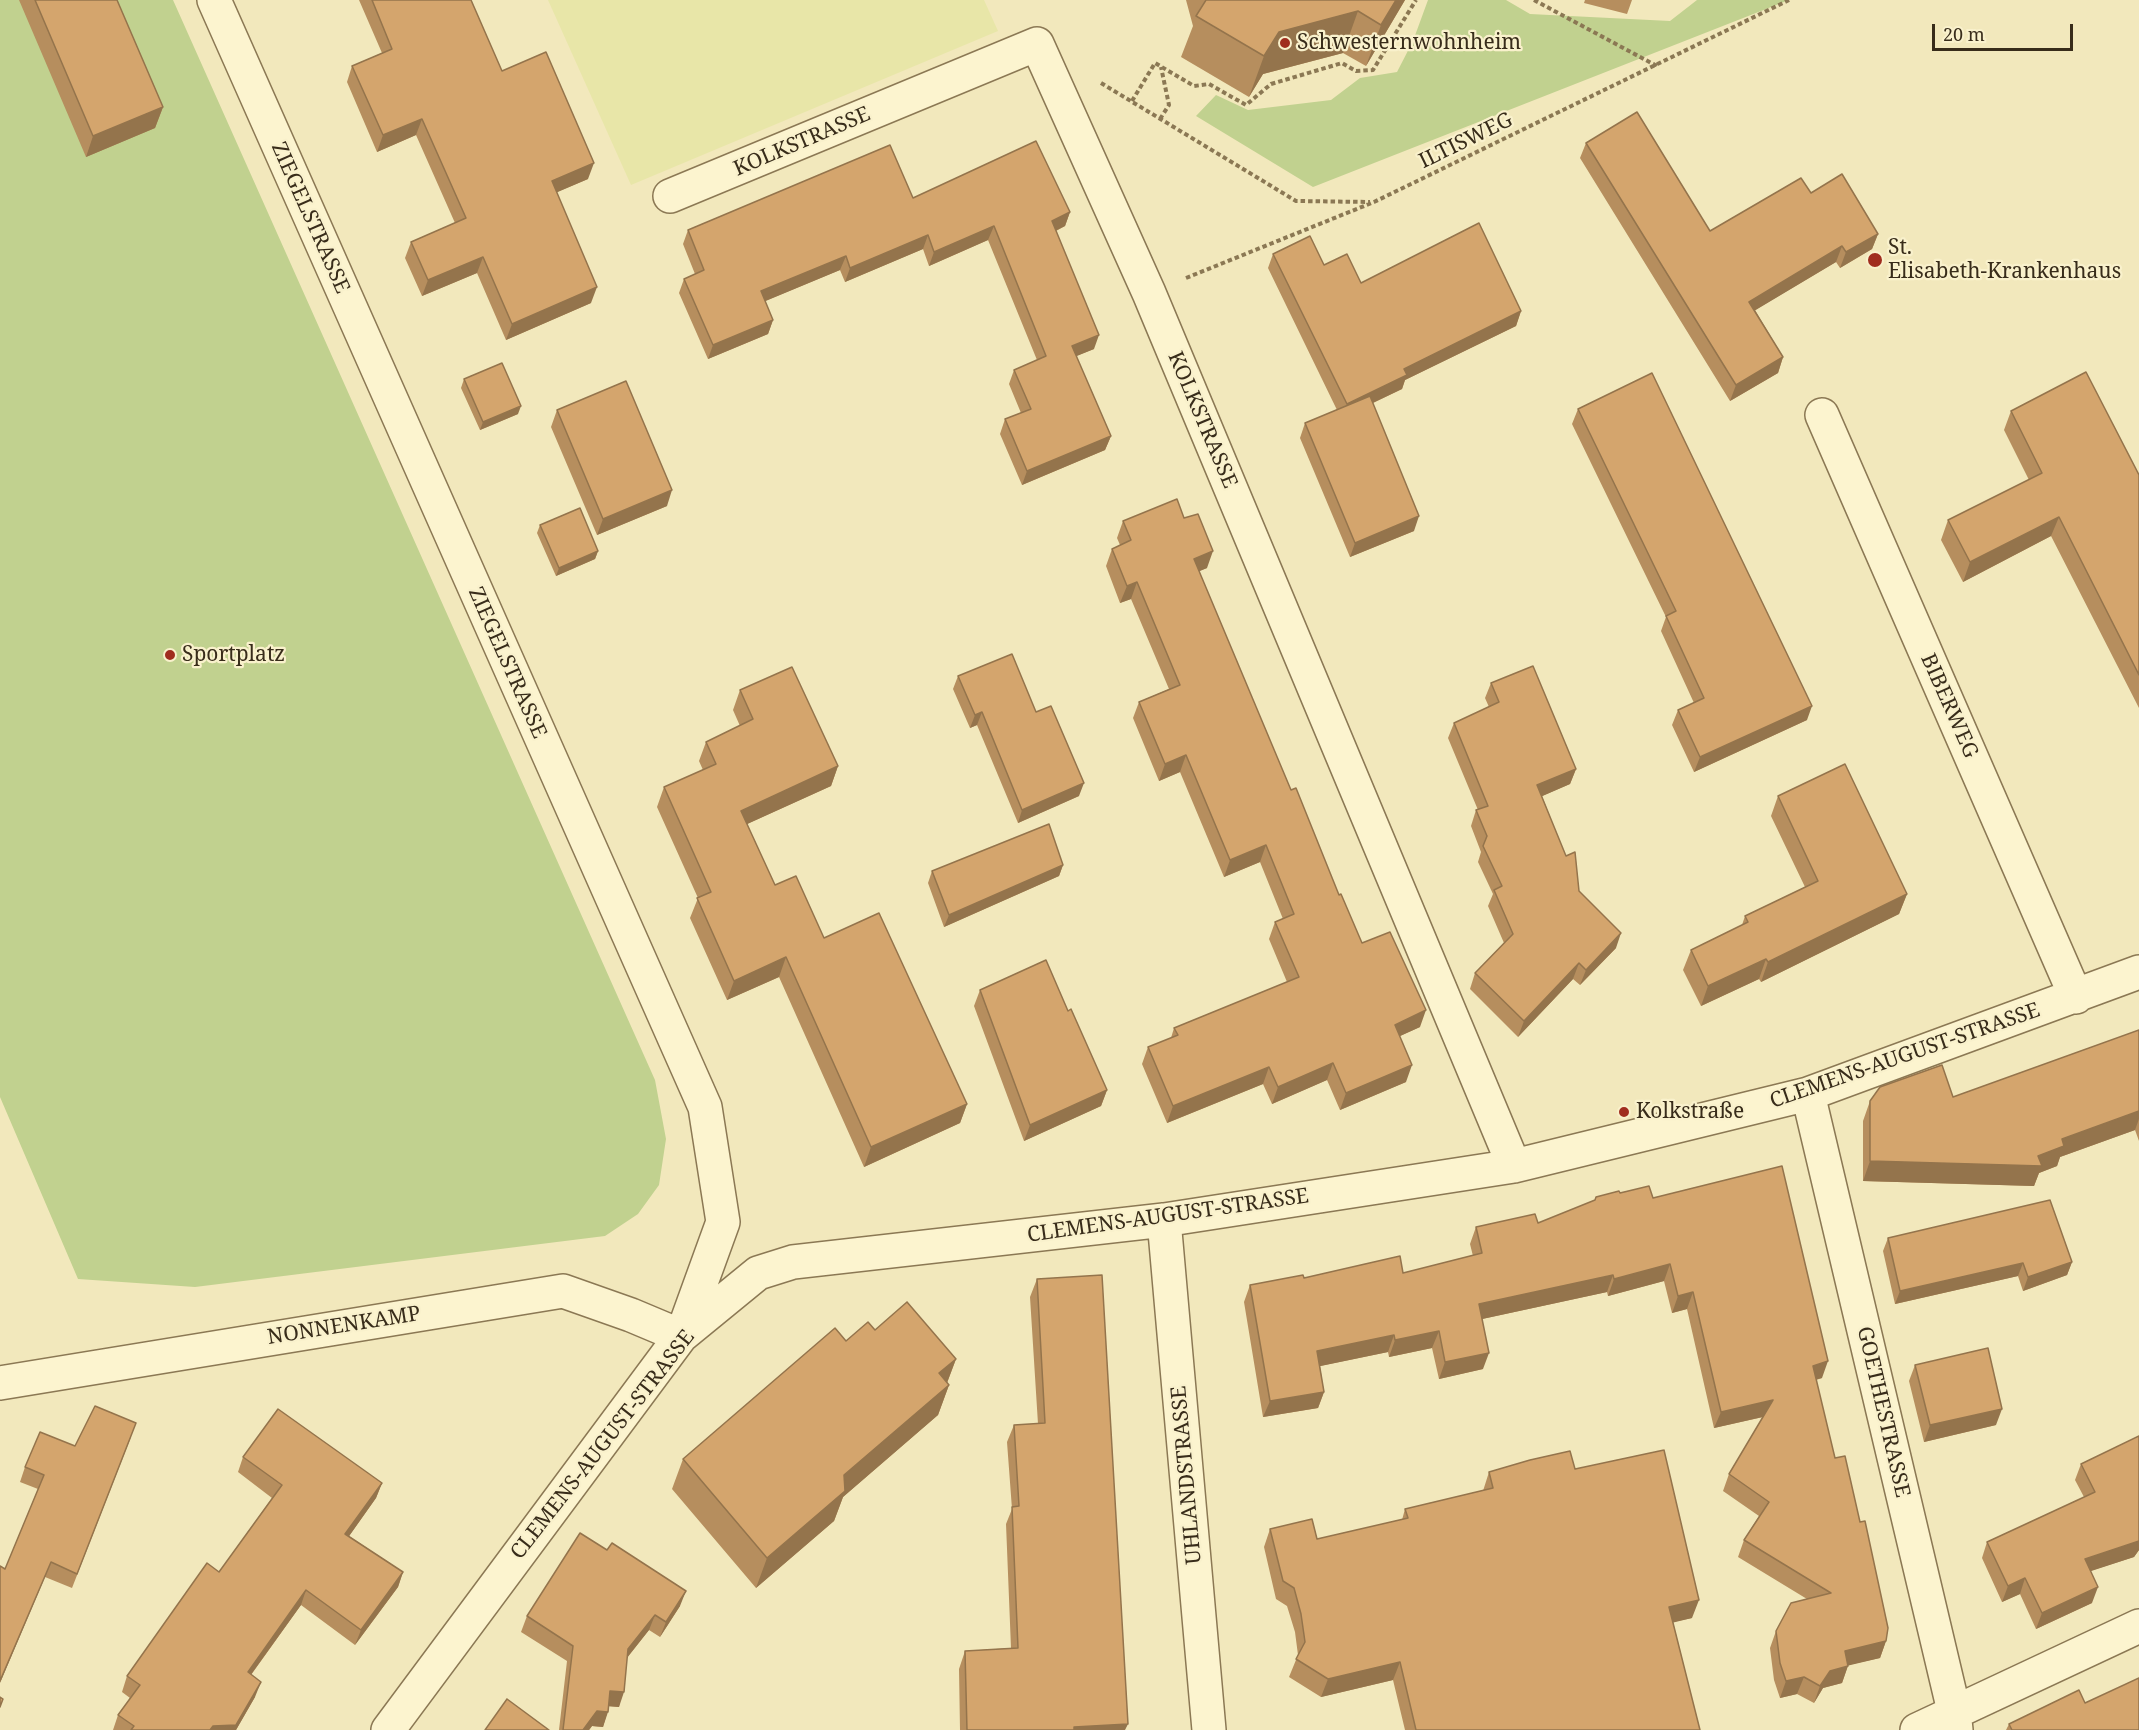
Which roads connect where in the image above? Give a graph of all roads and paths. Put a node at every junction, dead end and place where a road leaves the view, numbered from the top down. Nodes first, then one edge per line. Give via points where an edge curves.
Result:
1 (214, 0) edge
2 (1416, 0) edge
3 (1534, 0) edge
4 (1787, 0) edge
5 (1656, 63) junction
6 (1161, 67) junction
7 (1094, 78) dead end
8 (1132, 101) junction
9 (1160, 119) junction
10 (670, 196) dead end
11 (1374, 202) junction
12 (1149, 293) junction
13 (1822, 414) dead end
14 (2139, 972) edge
15 (2076, 997) junction
16 (1808, 1094) junction
17 (1514, 1166) junction
18 (1164, 1220) junction
19 (681, 1336) junction
20 (0, 1383) edge
21 (2139, 1626) edge
22 (1955, 1721) edge
23 (388, 1730) edge
24 (1209, 1730) edge
25 (1917, 1730) edge

1 - 19 street, ZIEGELSTRASSE via 705,1107 723,1222
2 - 6 path via 1372,70 1356,71 1342,63 1271,84 1246,105 1209,84 1194,86
3 - 5 path
4 - 5 path, ILTISWEG
5 - 11 path, ILTISWEG
6 - 8 path via 1155,63
6 - 9 path via 1169,105
7 - 8 path
8 - 9 path
9 - 11 path via 1296,201
10 - 12 street, KOLKSTRASSE via 1037,44
11 - 12 path, ILTISWEG
12 - 17 street, KOLKSTRASSE
13 - 15 street, BIBERWEG
14 - 15 street, CLEMENS-AUGUST-STRASSE
15 - 16 street, CLEMENS-AUGUST-STRASSE
16 - 17 street, CLEMENS-AUGUST-STRASSE
16 - 22 street, GOETHESTRASSE
17 - 18 street, CLEMENS-AUGUST-STRASSE
18 - 19 street, CLEMENS-AUGUST-STRASSE via 793,1262 758,1274
18 - 24 street, UHLANDSTRASSE
19 - 20 street, NONNENKAMP via 563,1291
19 - 23 street, CLEMENS-AUGUST-STRASSE
21 - 22 street
22 - 25 street

